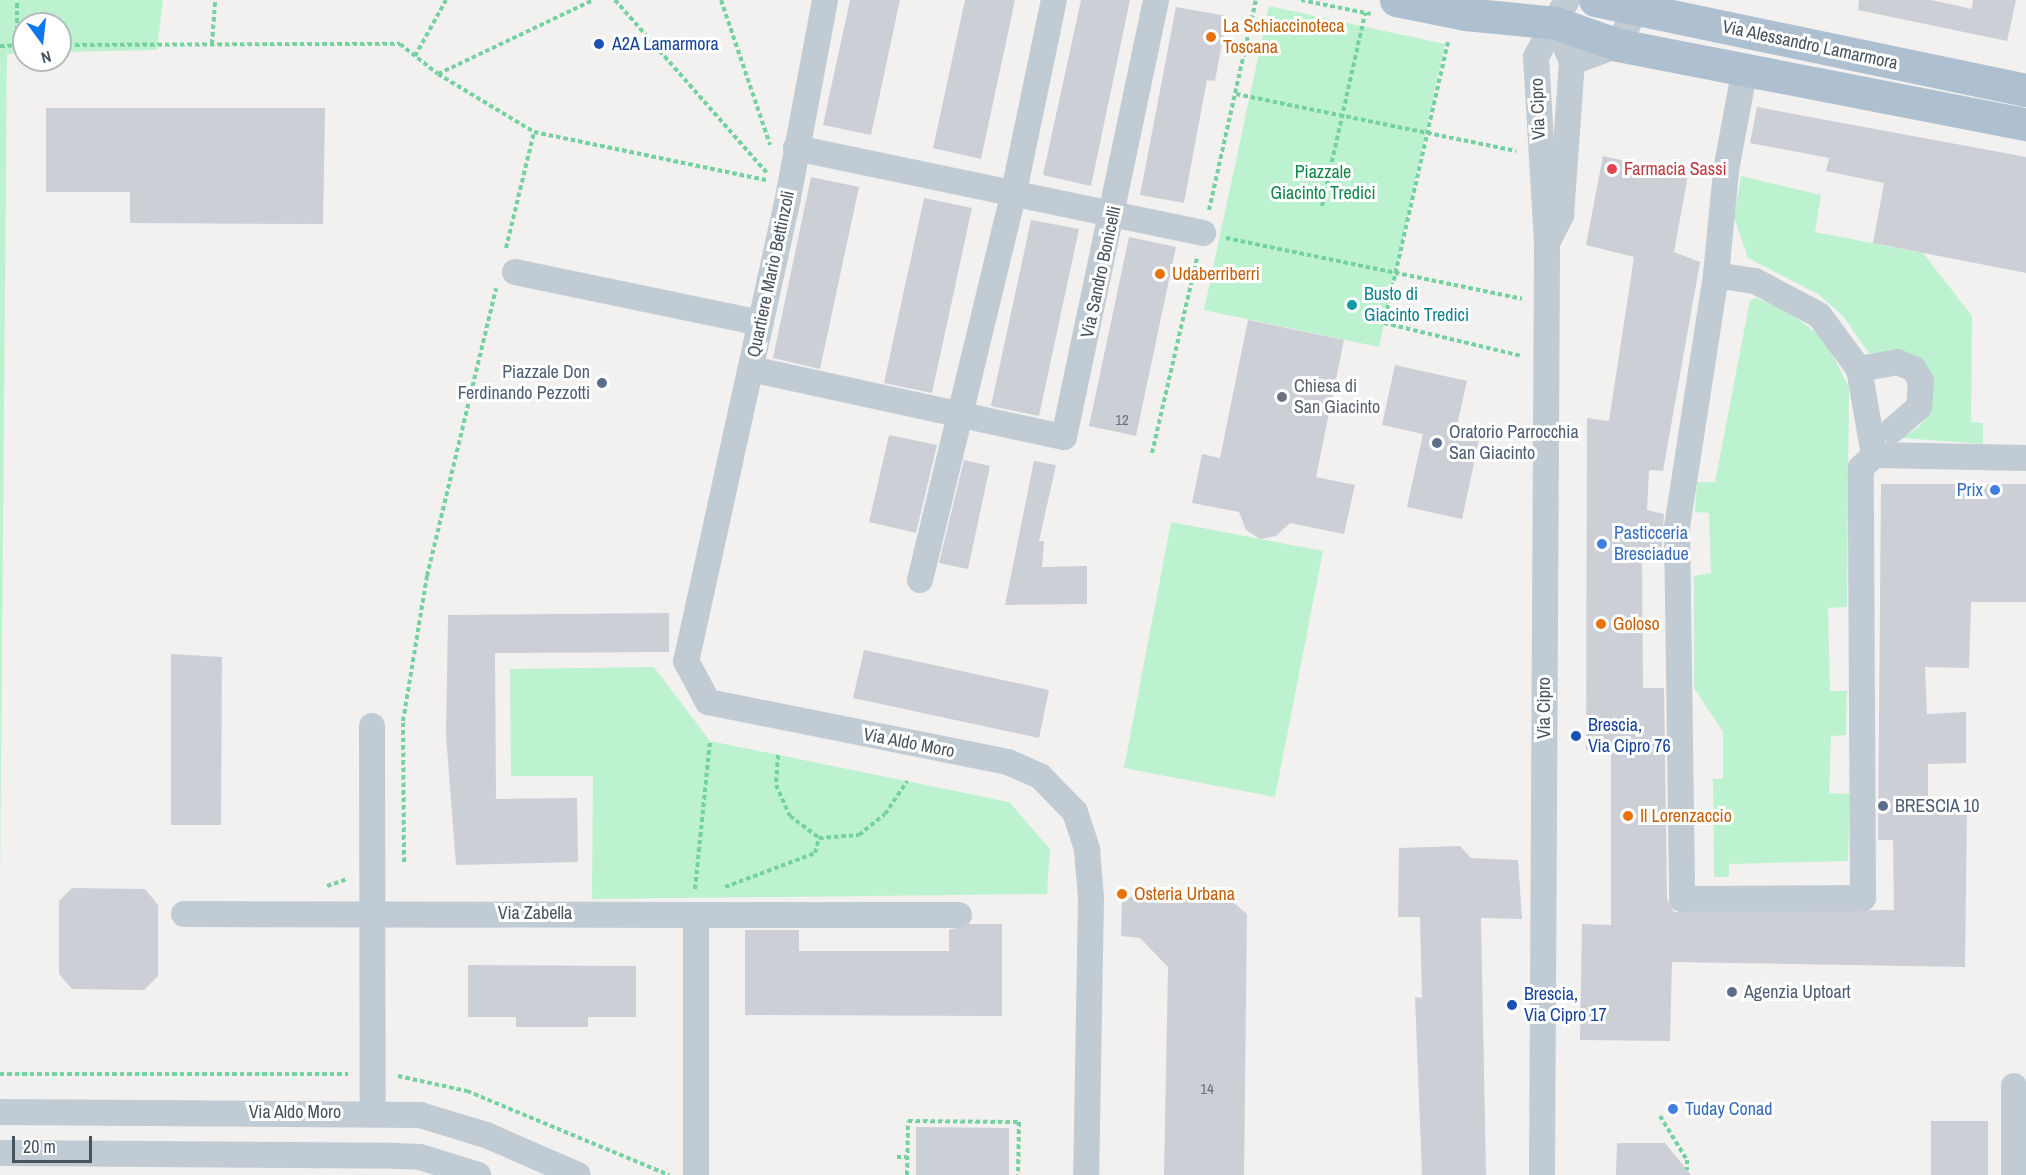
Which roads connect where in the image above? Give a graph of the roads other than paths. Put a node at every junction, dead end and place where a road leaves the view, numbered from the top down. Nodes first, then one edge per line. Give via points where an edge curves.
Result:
1 (825, 0) edge
2 (1054, 0) edge
3 (1156, 0) edge
4 (1396, 0) edge
5 (1520, 0) edge
6 (1595, 0) edge
7 (1647, 6) edge
8 (1562, 12) edge
9 (1618, 45) junction
10 (1572, 62) junction
11 (1745, 68) junction
12 (2026, 90) edge
13 (2026, 124) edge
14 (784, 151) junction
15 (1013, 196) junction
16 (1113, 217) junction
17 (1203, 233) road end
18 (1547, 242) junction
19 (506, 270) road end
20 (1716, 274) junction
21 (761, 323) junction
22 (751, 369) junction
23 (1859, 369) junction
24 (959, 414) junction
25 (1893, 430) dead end
26 (1874, 455) junction
27 (2026, 458) edge
28 (920, 580) dead end
29 (372, 726) dead end
30 (700, 904) junction
31 (375, 912) junction
32 (184, 914) dead end
33 (959, 915) dead end
34 (2014, 1086) dead end
35 (0, 1112) edge
36 (44, 1112) junction
37 (373, 1112) junction
38 (420, 1115) junction
39 (0, 1127) edge
40 (0, 1153) edge
41 (421, 1166) edge
42 (478, 1175) edge
43 (578, 1175) edge
44 (696, 1175) edge
45 (1086, 1175) edge
46 (1542, 1175) edge
47 (2013, 1175) edge

1 - 14 street, Quartiere Mario Bettinzoli
2 - 15 street
3 - 16 street, Via Sandro Bonicelli
4 - 8 main road, Via Alessandro Lamarmora via 1464,14
5 - 8 street
6 - 7 main road, Via Alessandro Lamarmora
7 - 9 street
7 - 12 main road, Via Alessandro Lamarmora
8 - 9 main road, Via Alessandro Lamarmora
8 - 10 street, Via Cipro
8 - 18 street, Via Cipro via 1536,57
9 - 10 street
9 - 11 main road, Via Alessandro Lamarmora
10 - 18 street, Via Cipro via 1561,215
11 - 13 main road, Via Alessandro Lamarmora
11 - 20 street, Via Alessandro Lamarmora via 1726,171
14 - 15 street
14 - 21 street, Quartiere Mario Bettinzoli
15 - 16 street
15 - 24 street
16 - 17 street
16 - 24 street, Via Sandro Bonicelli via 1064,437
18 - 46 street, Via Cipro
19 - 21 street
20 - 23 street via 1755,281 1819,315
20 - 26 street, Via Alessandro Lamarmora via 1677,527 1682,899 1863,898 1861,468
21 - 22 street, Quartiere Mario Bettinzoli
22 - 24 street, Quartiere Mario Bettinzoli
22 - 45 street, Via Aldo Moro via 728,517 686,661 708,702 1008,762 1040,776 1075,812 1087,850 1091,898
23 - 25 street via 1897,362 1914,369 1921,381 1919,407
23 - 26 street
24 - 28 street
26 - 27 street
29 - 31 street
30 - 31 street, Via Zabella
30 - 33 street, Via Zabella
30 - 44 street
31 - 32 street, Via Zabella
31 - 37 street
34 - 47 street
35 - 36 street, Via Aldo Moro
36 - 37 street, Via Aldo Moro
36 - 39 street via 17,1127
37 - 38 street, Via Aldo Moro
38 - 41 street
38 - 43 street, Via Aldo Moro via 486,1134
40 - 41 street
41 - 42 street

